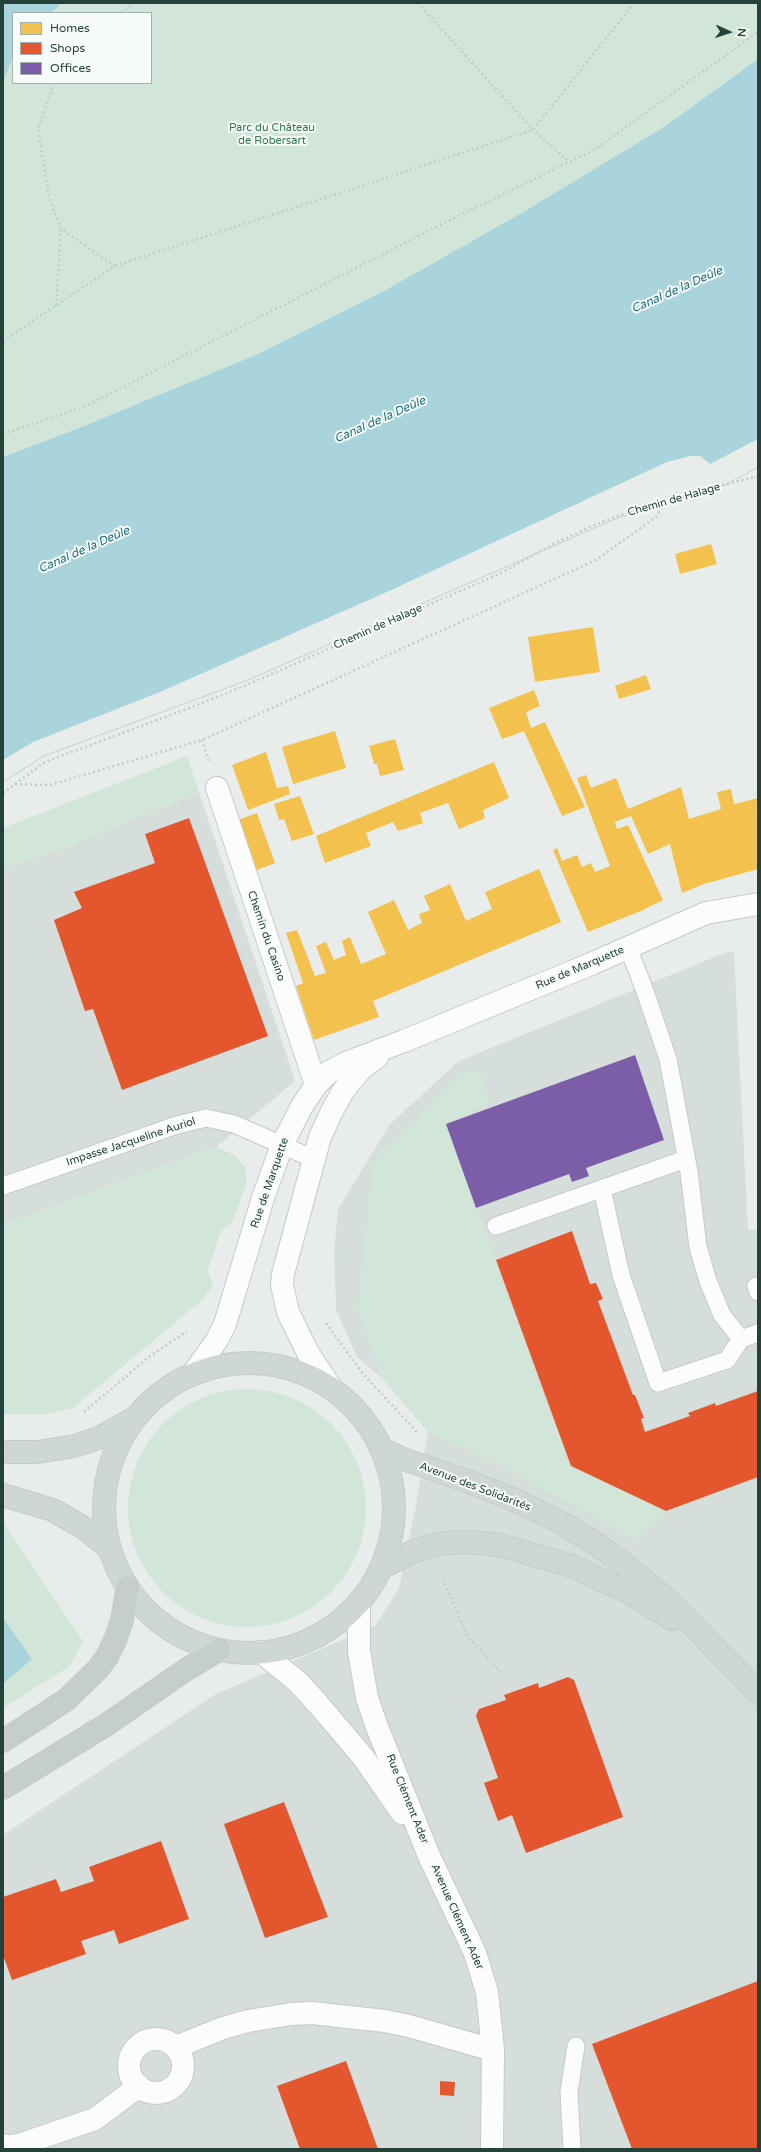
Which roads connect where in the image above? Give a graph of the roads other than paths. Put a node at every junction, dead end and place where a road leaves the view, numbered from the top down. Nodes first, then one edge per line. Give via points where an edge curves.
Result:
1 (217, 788) dead end
2 (758, 904) edge
3 (628, 947) junction
4 (404, 1041) junction
5 (316, 1085) junction
6 (282, 1144) junction
7 (314, 1159) junction
8 (686, 1159) junction
9 (3, 1186) edge
10 (602, 1189) junction
11 (496, 1226) dead end
12 (758, 1333) edge
13 (741, 1339) junction
14 (193, 1374) junction
15 (331, 1388) junction
16 (134, 1419) junction
17 (381, 1449) junction
18 (3, 1452) edge
19 (3, 1495) edge
20 (110, 1549) junction
21 (381, 1568) junction
22 (128, 1587) junction
23 (359, 1602) junction
24 (219, 1650) junction
25 (261, 1652) junction
26 (733, 1666) junction
27 (758, 1694) edge
28 (3, 1741) edge
29 (3, 1788) edge
30 (429, 1856) junction
31 (576, 2046) dead end
32 (176, 2048) junction
33 (493, 2050) junction
34 (139, 2086) junction
35 (3, 2145) edge
36 (492, 2149) edge
37 (572, 2149) edge

1 - 5 street, Chemin du Casino
2 - 3 street, Rue de Marquette via 706,913
3 - 4 street, Rue de Marquette
3 - 8 lane via 668,1059
4 - 5 street, Rue de Marquette via 346,1063 329,1072
4 - 7 street, Rue de Marquette via 361,1068 343,1091 320,1137
5 - 6 street, Rue de Marquette
6 - 7 lane, Impasse Jacqueline Auriol
6 - 9 lane, Impasse Jacqueline Auriol via 219,1120 206,1118 190,1121
6 - 14 street, Rue de Marquette via 225,1324
7 - 15 street, Rue de Marquette via 285,1260 282,1285 288,1312 300,1339
8 - 10 lane
8 - 13 lane via 698,1247 708,1281 722,1315
10 - 11 lane
10 - 13 lane via 621,1275 658,1383 727,1360
12 - 13 lane
14 - 15 main road via 218,1366 257,1362 296,1370
14 - 16 main road via 161,1392
15 - 17 main road via 360,1415
16 - 18 main road via 101,1437 74,1446 44,1451
16 - 20 main road via 118,1445 108,1474 104,1519
17 - 21 main road via 391,1478 393,1508 390,1538
17 - 26 main road, Avenue des Solidarités via 517,1501 569,1527 629,1568 672,1604
19 - 20 main road via 59,1513 84,1528
20 - 22 main road via 120,1575
21 - 23 main road
21 - 26 main road, Avenue des Solidarités via 412,1552 451,1542 499,1545 531,1552 572,1566 632,1594 663,1613
22 - 24 main road via 146,1609 167,1628 192,1641
22 - 28 highway via 116,1638 97,1670 66,1700
23 - 25 main road via 339,1621 315,1637 289,1647
23 - 30 street, Rue Clément Ader via 359,1651 368,1698 377,1727
24 - 25 main road
24 - 29 highway via 106,1725
25 - 30 street, Rue Clément Ader via 298,1682 363,1758
26 - 27 main road, Avenue des Solidarités
30 - 33 street, Avenue Clément Ader via 481,1971 489,2002
31 - 37 lane via 569,2092
32 - 33 street via 248,2021 312,2013 397,2023
32 - 34 street via 183,2064 181,2075 175,2085 160,2093 148,2092
32 - 34 street via 165,2041 153,2039 135,2048 129,2061 131,2075
33 - 36 street, Avenue Clément Ader
34 - 35 street via 101,2115 82,2124 22,2144 6,2147

